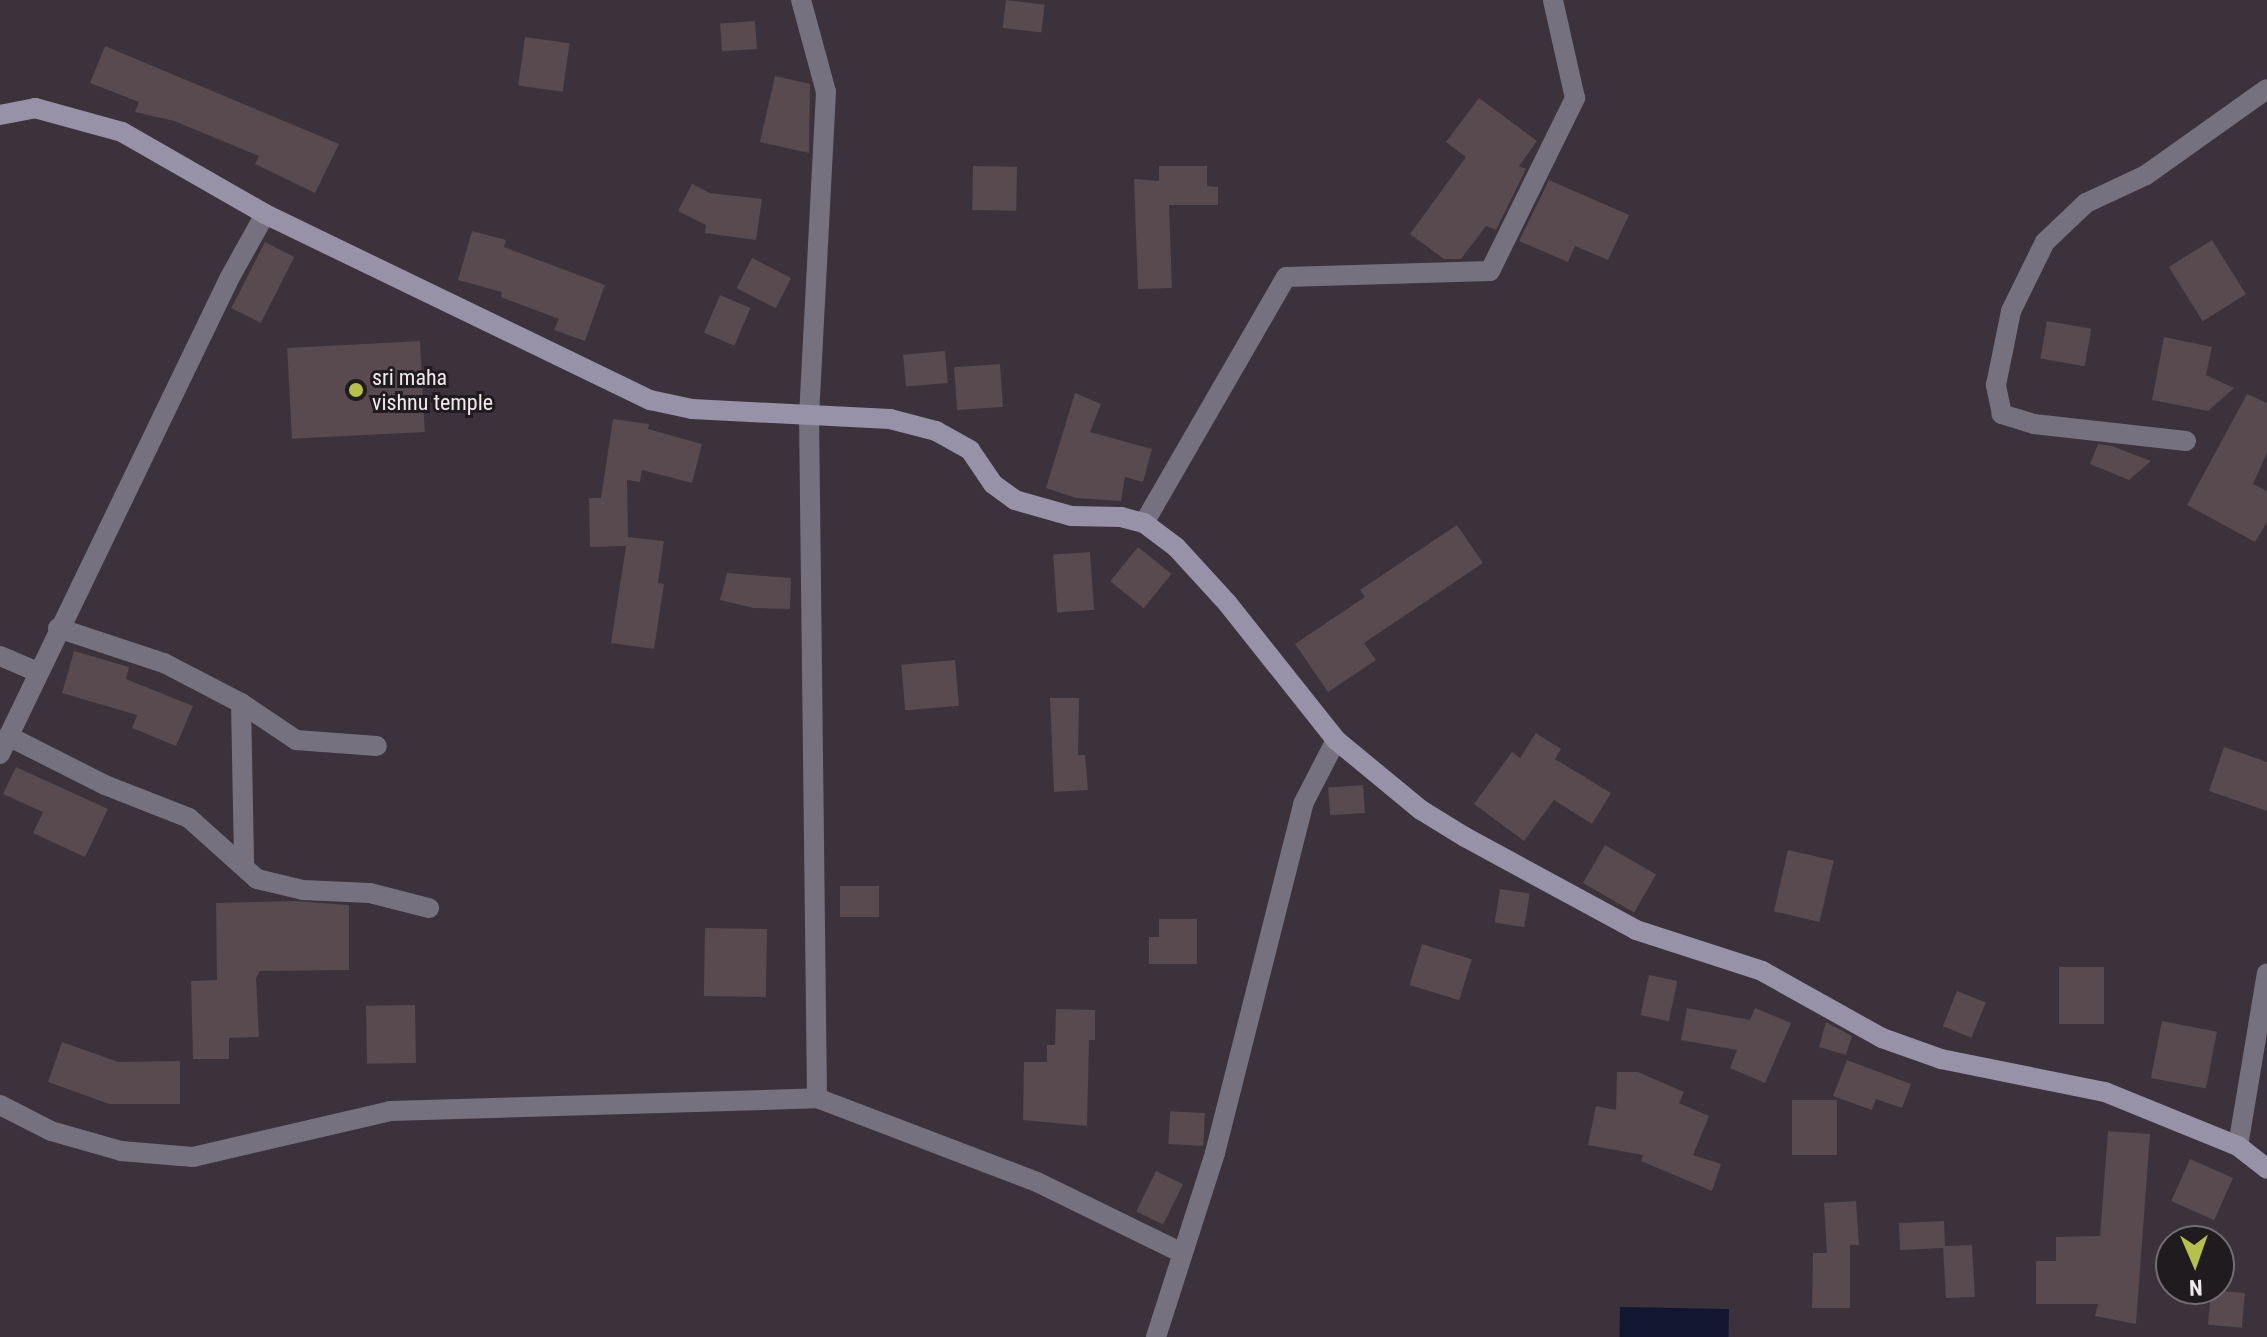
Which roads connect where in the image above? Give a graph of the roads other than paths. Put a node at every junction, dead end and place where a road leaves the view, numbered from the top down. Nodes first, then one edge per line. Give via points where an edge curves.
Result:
1 (801, 0) edge
2 (1553, 0) edge
3 (2267, 89) edge
4 (0, 115) edge
5 (265, 214) junction
6 (809, 413) junction
7 (2186, 441) dead end
8 (1144, 523) junction
9 (58, 628) junction
10 (0, 656) edge
11 (36, 671) junction
12 (241, 703) junction
13 (1336, 740) junction
14 (4, 745) edge
15 (377, 746) dead end
16 (244, 866) junction
17 (429, 908) dead end
18 (2267, 973) edge
19 (817, 1098) junction
20 (0, 1105) edge
21 (2238, 1146) junction
22 (2267, 1169) edge
23 (1182, 1253) junction
24 (1156, 1337) edge

1 - 6 street via 826,92
2 - 8 street via 1575,98 1490,271 1286,277
3 - 7 street via 2146,175 2086,203 2045,242 2011,311 1996,385 2002,414 2034,424
4 - 5 street via 35,108 70,113 122,132
5 - 6 street via 650,400 692,409
5 - 9 street
6 - 8 street via 890,419 936,431 970,450 993,484 1015,500 1071,516
6 - 19 street
8 - 13 street via 1176,547 1228,604
9 - 11 street
9 - 12 street via 164,663
10 - 11 street
11 - 14 street
12 - 15 street via 296,740
12 - 16 street
13 - 21 street via 1421,810 1636,930 1762,971 1882,1038 1941,1059 2105,1092
13 - 23 street via 1303,804 1215,1153
14 - 16 street via 189,818
16 - 17 street via 257,879 303,890 370,893
18 - 21 street
19 - 20 street via 390,1111 193,1157 121,1151 51,1131
19 - 23 street via 1037,1182
21 - 22 street
23 - 24 street

